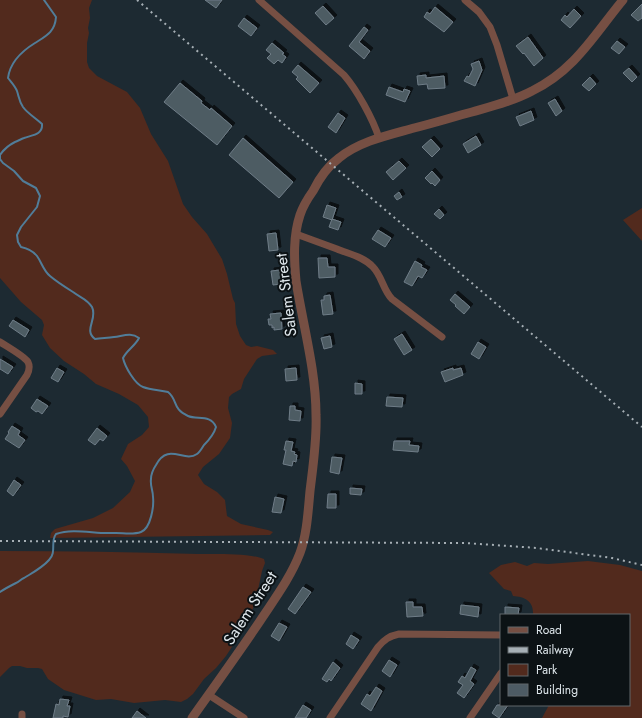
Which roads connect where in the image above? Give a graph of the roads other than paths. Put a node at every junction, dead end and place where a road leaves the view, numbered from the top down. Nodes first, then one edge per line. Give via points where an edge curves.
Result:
1 (259, 0) edge
2 (465, 0) edge
3 (623, 0) edge
4 (513, 99) junction
5 (379, 138) junction
6 (296, 234) junction
7 (442, 337) dead end
8 (0, 342) edge
9 (0, 414) edge
10 (500, 635) edge
11 (500, 674) edge
12 (209, 695) junction
13 (192, 718) edge
14 (244, 718) edge
15 (330, 718) edge
16 (470, 718) edge

1 - 5 street via 346,77 366,108
2 - 4 street via 479,12 490,27
3 - 4 street, Salem Street via 569,66 534,91
4 - 5 street, Salem Street
5 - 6 street, Salem Street via 338,158 316,185 306,203 300,215
6 - 7 street via 368,262 379,274 392,299
6 - 12 street, Salem Street via 296,281 311,365 316,416 305,534 291,573
8 - 9 street via 29,366 27,375
10 - 15 street via 390,636 378,647
11 - 16 street
12 - 13 street, Salem Street
12 - 14 street

